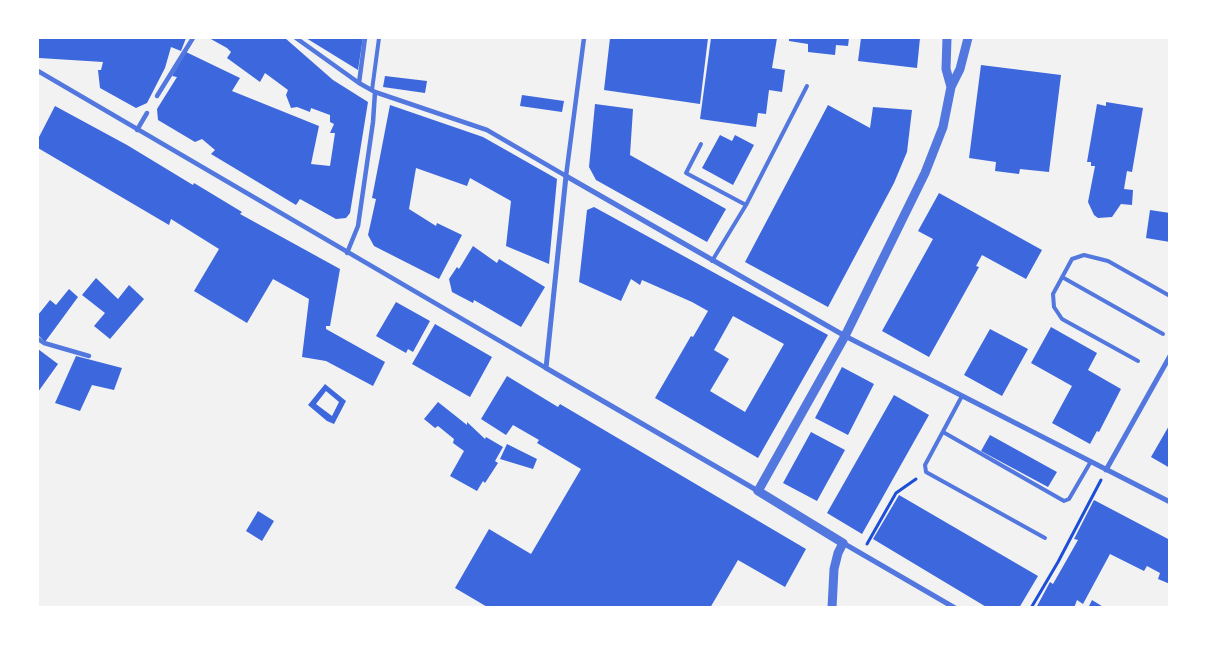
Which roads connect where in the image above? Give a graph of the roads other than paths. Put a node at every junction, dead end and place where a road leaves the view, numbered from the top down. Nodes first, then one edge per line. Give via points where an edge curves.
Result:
1 (193, 38) edge
2 (296, 38) edge
3 (365, 38) edge
4 (379, 38) edge
5 (584, 38) edge
6 (947, 38) edge
7 (968, 38) edge
8 (38, 71) edge
9 (360, 83) junction
10 (807, 86) dead end
11 (951, 88) junction
12 (373, 91) junction
13 (157, 96) dead end
14 (147, 113) dead end
15 (137, 130) junction
16 (701, 144) dead end
17 (566, 176) junction
18 (746, 205) junction
19 (347, 253) junction
20 (712, 261) junction
21 (1062, 277) junction
22 (1170, 296) edge
23 (1163, 334) dead end
24 (845, 336) junction
25 (38, 339) edge
26 (89, 356) dead end
27 (1170, 356) edge
28 (1138, 361) dead end
29 (546, 368) junction
30 (962, 396) junction
31 (943, 432) junction
32 (1090, 463) junction
33 (1106, 470) junction
34 (758, 491) junction
35 (1170, 502) edge
36 (1045, 538) dead end
37 (843, 543) junction
38 (832, 608) edge
39 (955, 608) edge

1 - 13 street
2 - 9 street
3 - 9 street
4 - 12 lane
5 - 17 street
6 - 11 street via 946,69
7 - 11 street
8 - 15 street
9 - 12 street
10 - 18 lane
11 - 24 street via 943,127 933,154
12 - 17 street via 486,130
12 - 19 street via 373,122 358,226
14 - 15 street
15 - 19 street
16 - 18 lane via 686,173
17 - 20 street
17 - 29 street
18 - 20 lane
19 - 29 street
20 - 24 street
21 - 22 lane via 1077,256 1096,257
21 - 23 lane
21 - 28 lane via 1052,299 1056,313 1071,325
24 - 30 street
24 - 34 street
25 - 26 street
27 - 33 street
29 - 34 street
30 - 31 lane
30 - 32 street
31 - 32 lane via 1064,501 1069,499
31 - 36 lane via 925,465 926,472
32 - 33 street
33 - 35 street
34 - 37 street
37 - 38 street via 834,569
37 - 39 street

